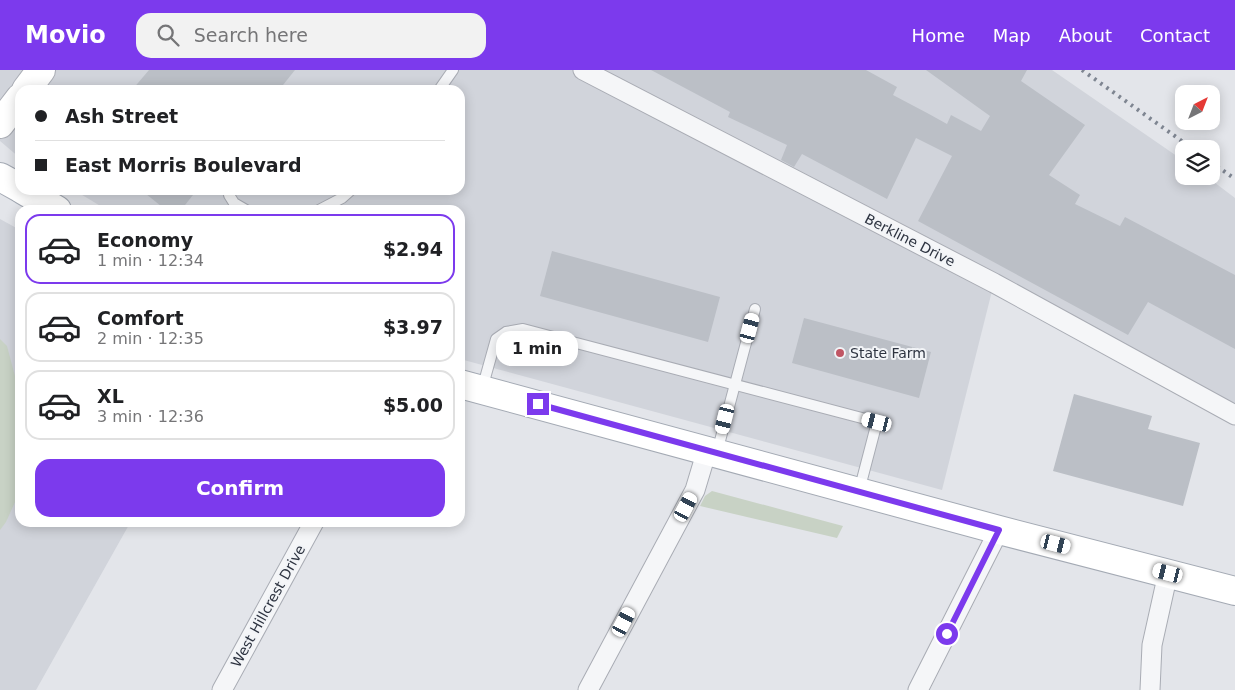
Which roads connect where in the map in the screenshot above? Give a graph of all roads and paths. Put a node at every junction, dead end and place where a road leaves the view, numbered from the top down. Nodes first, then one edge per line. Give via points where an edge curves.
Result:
1 (41, 70) edge
2 (454, 70) edge
3 (583, 70) edge
4 (30, 85) edge
5 (443, 85) edge
6 (15, 104) edge
7 (0, 124) edge
8 (0, 177) edge
9 (15, 186) edge
10 (31, 195) edge
11 (229, 195) edge
12 (345, 195) edge
13 (48, 205) edge
14 (237, 205) edge
15 (329, 205) edge
16 (755, 309) dead end
17 (471, 386) edge
18 (734, 386) junction
19 (1235, 415) edge
20 (712, 451) junction
21 (859, 492) junction
22 (311, 527) edge
23 (999, 530) junction
24 (1168, 573) junction
25 (1235, 591) edge
26 (222, 690) edge
27 (588, 690) edge
28 (918, 690) edge
29 (1150, 690) edge

1 - 4 main road
2 - 5 lane
3 - 19 street, Berkline Drive via 994,283
6 - 7 main road
8 - 9 main road
10 - 13 main road
11 - 14 lane
12 - 15 lane
16 - 18 lane
17 - 18 lane via 496,339 506,332 523,330
17 - 20 main road
18 - 20 lane
18 - 21 lane via 877,422
20 - 21 main road
20 - 27 street via 695,490
21 - 23 main road
22 - 26 street, West Hillcrest Drive
23 - 24 main road
23 - 28 street
24 - 25 main road
24 - 29 street via 1152,645

